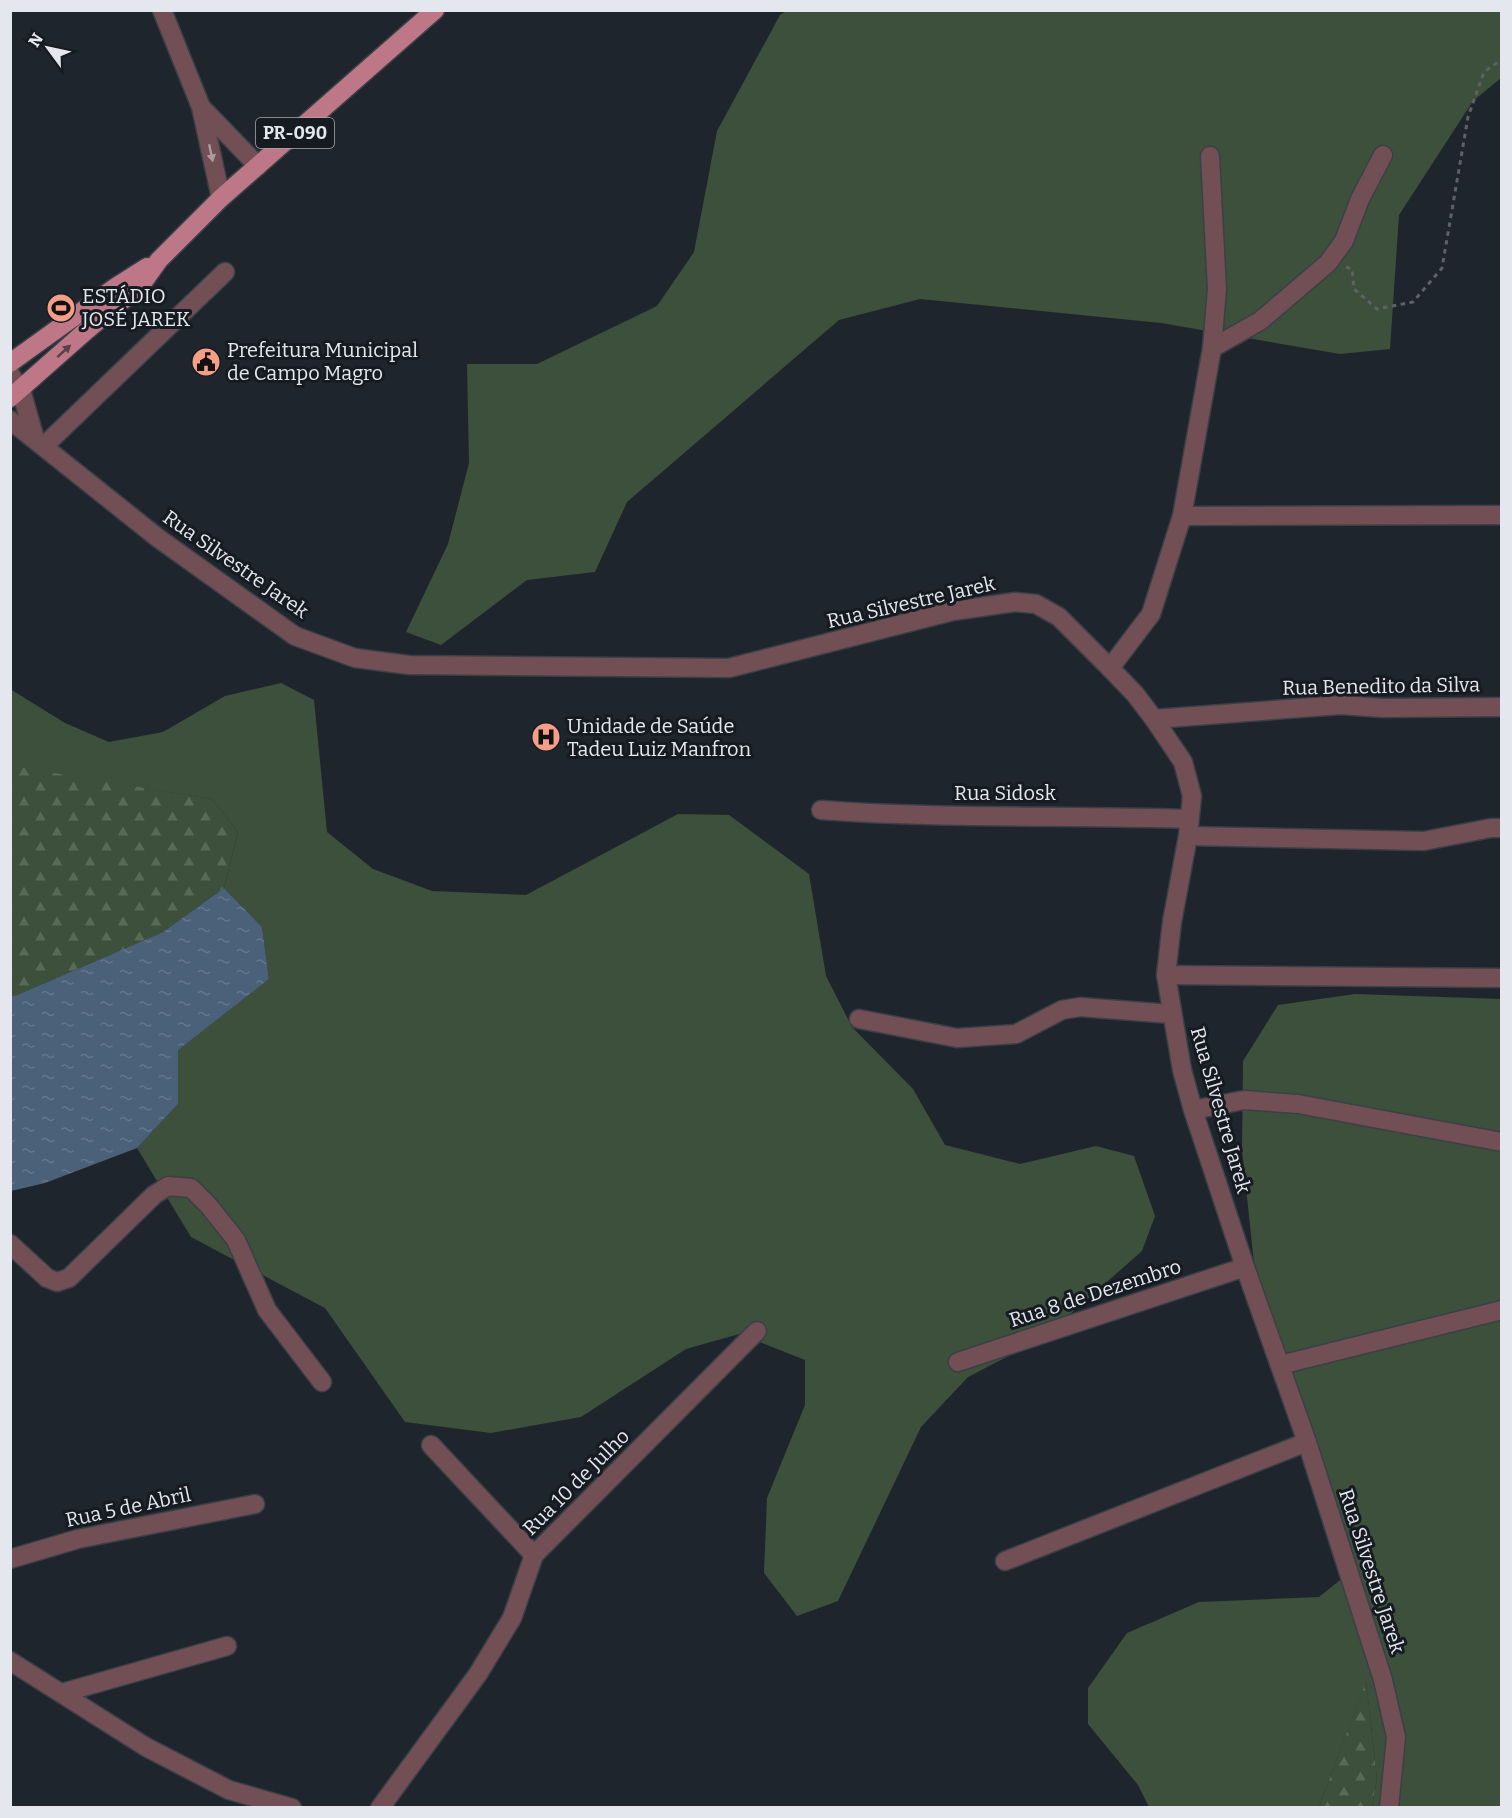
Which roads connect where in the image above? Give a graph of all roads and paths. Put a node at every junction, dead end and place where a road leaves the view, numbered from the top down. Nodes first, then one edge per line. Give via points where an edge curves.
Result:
1 (162, 10) edge
2 (435, 10) edge
3 (1502, 59) edge
4 (201, 107) junction
5 (1383, 155) dead end
6 (1210, 156) dead end
7 (258, 166) junction
8 (221, 198) junction
9 (159, 260) junction
10 (1328, 263) junction
11 (225, 272) dead end
12 (1212, 348) junction
13 (10, 363) edge
14 (10, 374) edge
15 (16, 394) edge
16 (10, 420) edge
17 (40, 442) junction
18 (1502, 515) edge
19 (1182, 516) junction
20 (1110, 668) junction
21 (1502, 707) edge
22 (1154, 719) junction
23 (821, 810) dead end
24 (1189, 828) junction
25 (1502, 828) edge
26 (1166, 975) junction
27 (1502, 978) edge
28 (1171, 1014) junction
29 (859, 1019) dead end
30 (1193, 1110) junction
31 (1502, 1142) edge
32 (10, 1244) edge
33 (1245, 1267) junction
34 (1502, 1310) edge
35 (757, 1331) dead end
36 (958, 1362) dead end
37 (1280, 1365) junction
38 (322, 1382) dead end
39 (1307, 1442) junction
40 (431, 1445) dead end
41 (255, 1504) dead end
42 (534, 1555) junction
43 (10, 1559) edge
44 (1005, 1561) dead end
45 (227, 1646) dead end
46 (10, 1661) edge
47 (62, 1693) junction
48 (292, 1808) edge
49 (380, 1808) edge
50 (1389, 1808) edge

1 - 4 street
2 - 7 main road, PR-090
3 - 10 path via 1484,72 1468,117 1442,268 1413,302 1377,309 1354,289 1352,269
4 - 7 street
4 -> 8 street
5 - 10 street via 1344,241
6 - 12 street via 1216,289
7 - 8 main road, PR-090
8 - 9 main road, PR-090
9 - 13 main road, PR-090 via 117,285
15 -> 9 main road, PR-090 via 144,281
10 - 12 street via 1260,321
11 - 17 street
12 - 19 street
14 - 15 street
15 - 17 street
16 - 17 street, Rua Silvestre Jarek
17 - 20 street, Rua Silvestre Jarek via 158,538 295,636 355,658 409,664 729,668 953,611 1015,602 1036,604 1059,617
18 - 19 street
19 - 20 street via 1151,614
20 - 22 street, Rua Silvestre Jarek
21 - 22 street, Rua Benedito da Silva via 1341,705
22 - 24 street, Rua Silvestre Jarek via 1183,762 1192,796
23 - 24 street, Rua Sidosk via 887,815 1093,816
24 - 25 street, Rua Sidosk via 1424,842
24 - 26 street, Rua Silvestre Jarek
26 - 27 street
26 - 28 street, Rua Silvestre Jarek
28 - 29 street via 1062,1010 1016,1034 957,1038
28 - 30 street, Rua Silvestre Jarek
30 - 31 street via 1244,1100 1298,1104
30 - 33 street, Rua Silvestre Jarek
32 - 38 street via 47,1278 57,1282 69,1278 154,1195 168,1186 191,1188 236,1240 267,1310
33 - 36 street, Rua 8 de Dezembro
33 - 37 street, Rua Silvestre Jarek
34 - 37 street
35 - 42 street, Rua 10 de Julho
37 - 39 street, Rua Silvestre Jarek
39 - 44 street
39 - 50 street, Rua Silvestre Jarek via 1386,1692 1396,1737
40 - 42 street
41 - 43 street, Rua 5 de Abril via 78,1539
42 - 49 street, Rua 10 de Julho via 512,1618 478,1674
45 - 47 street
46 - 47 street
47 - 48 street via 146,1747 229,1790

